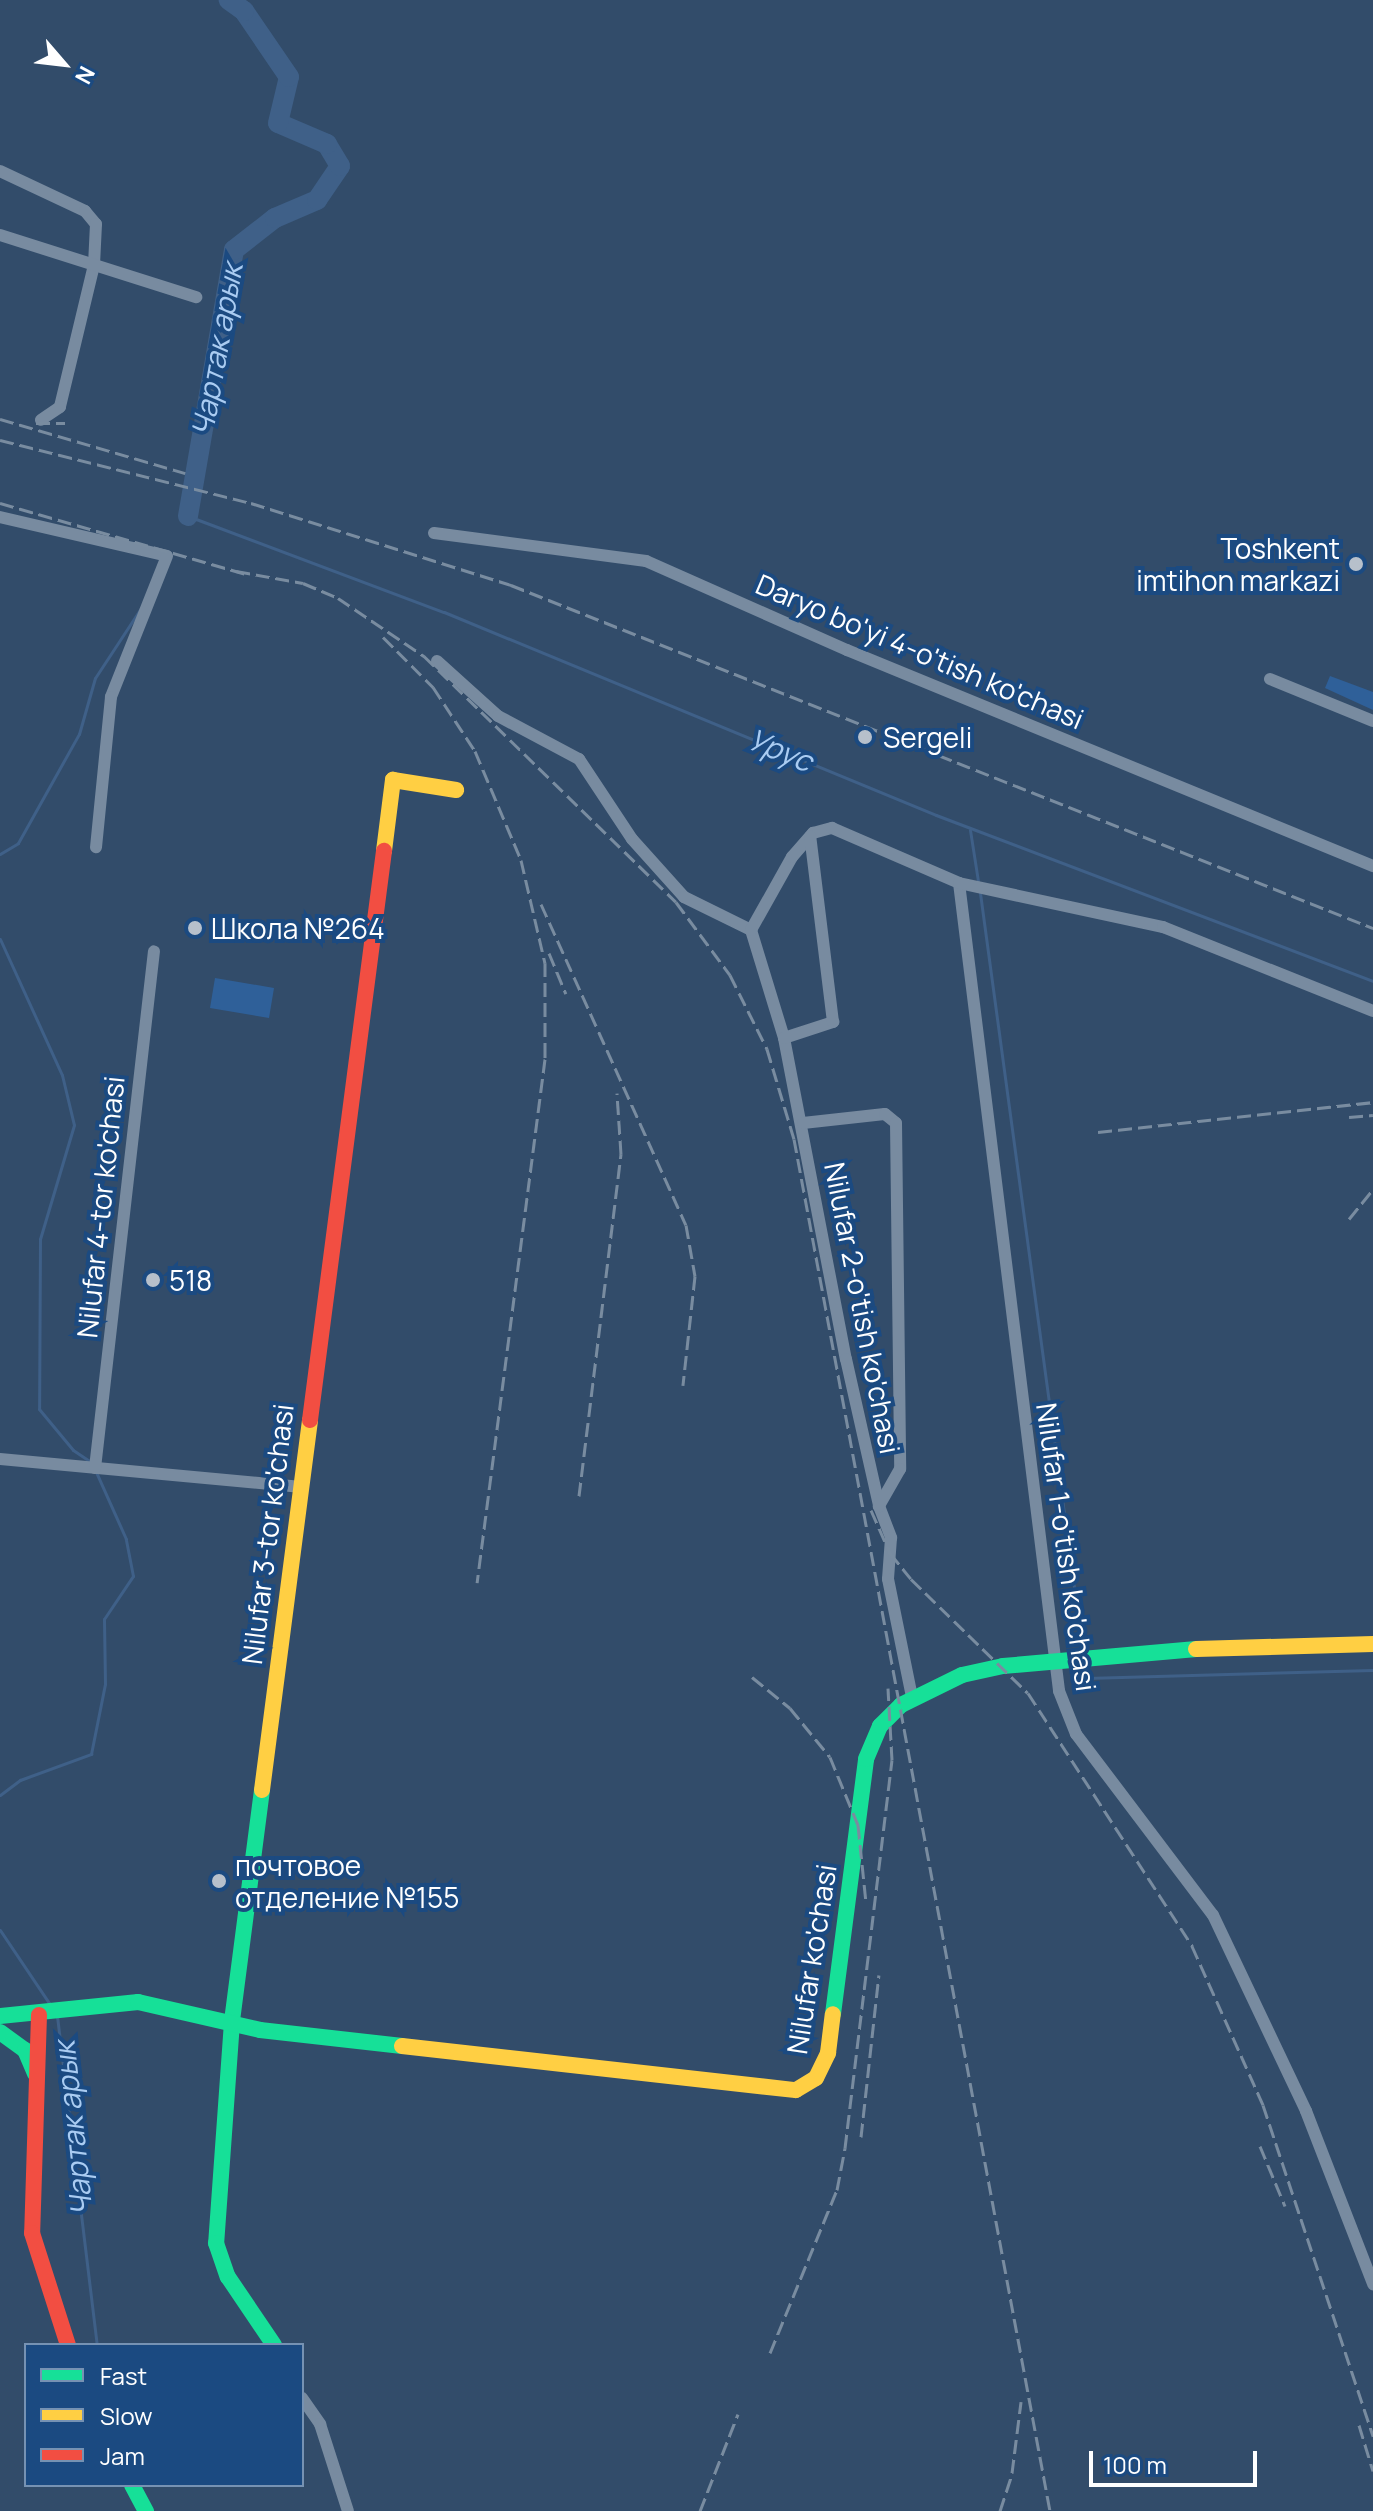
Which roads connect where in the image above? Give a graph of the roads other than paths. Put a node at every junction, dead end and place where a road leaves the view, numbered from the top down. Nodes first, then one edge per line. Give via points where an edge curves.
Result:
1 (0, 171) edge
2 (0, 235) edge
3 (94, 265) junction
4 (196, 297) dead end
5 (41, 420) dead end
6 (0, 517) edge
7 (434, 533) dead end
8 (437, 661) dead end
9 (1270, 679) dead end
10 (1373, 721) edge
11 (456, 790) dead end
12 (810, 836) junction
13 (96, 847) dead end
14 (1373, 866) edge
15 (959, 883) junction
16 (751, 930) junction
17 (154, 951) dead end
18 (1373, 1011) edge
19 (784, 1038) junction
20 (803, 1123) junction
21 (0, 1459) edge
22 (95, 1468) junction
23 (299, 1487) junction
24 (879, 1506) junction
25 (1373, 1644) edge
26 (1055, 1661) junction
27 (912, 1697) junction
28 (39, 2015) junction
29 (0, 2016) edge
30 (232, 2022) junction
31 (0, 2032) edge
32 (39, 2091) junction
33 (1373, 2284) edge
34 (67, 2343) edge
35 (273, 2343) edge
36 (304, 2401) edge
37 (133, 2487) edge
38 (146, 2511) edge
39 (348, 2511) edge

1 - 3 street via 85,211 96,224
2 - 3 street
3 - 4 street
3 - 5 street via 60,407
6 - 13 street via 167,556 111,697
7 - 14 street, Daryo bo'yi 4-o'tish ko'chasi via 646,561 847,650
8 - 16 street via 498,716 579,759 632,839 684,897
9 - 10 street
11 - 23 street, Nilufar 3-tor ko'chasi via 393,780
12 - 15 street via 832,828
12 - 16 street via 773,883
12 - 19 street via 833,1022
15 - 18 street via 1163,927
15 - 26 street, Nilufar 1-o'tish ko'chasi
16 - 19 street, Nilufar 2-o'tish ko'chasi
17 - 22 street, Nilufar 4-tor ko'chasi
19 - 20 street, Nilufar 2-o'tish ko'chasi
20 - 24 street, Nilufar 2-o'tish ko'chasi
20 - 24 street via 885,1114 896,1123 900,1469
21 - 22 street
22 - 23 street
23 - 30 street, Nilufar 3-tor ko'chasi
24 - 27 street, Nilufar 2-o'tish ko'chasi via 891,1538 888,1579
25 - 26 street, Nilufar ko'chasi via 1179,1650
26 - 27 street, Nilufar ko'chasi via 978,1670
26 - 33 street, Nilufar 1-o'tish ko'chasi via 1059,1691 1076,1734 1213,1915 1306,2111
27 - 30 street, Nilufar ko'chasi via 880,1726 866,1759 828,2053 819,2073 802,2088 777,2091
28 - 29 street, Nilufar ko'chasi
28 - 30 street, Nilufar ko'chasi via 115,2001
28 - 32 street
30 - 35 street, Nilufar 3-tor ko'chasi via 216,2243 228,2277
31 - 32 street via 28,2054
32 - 34 street via 33,2247
36 - 39 street via 320,2424
37 - 38 street

